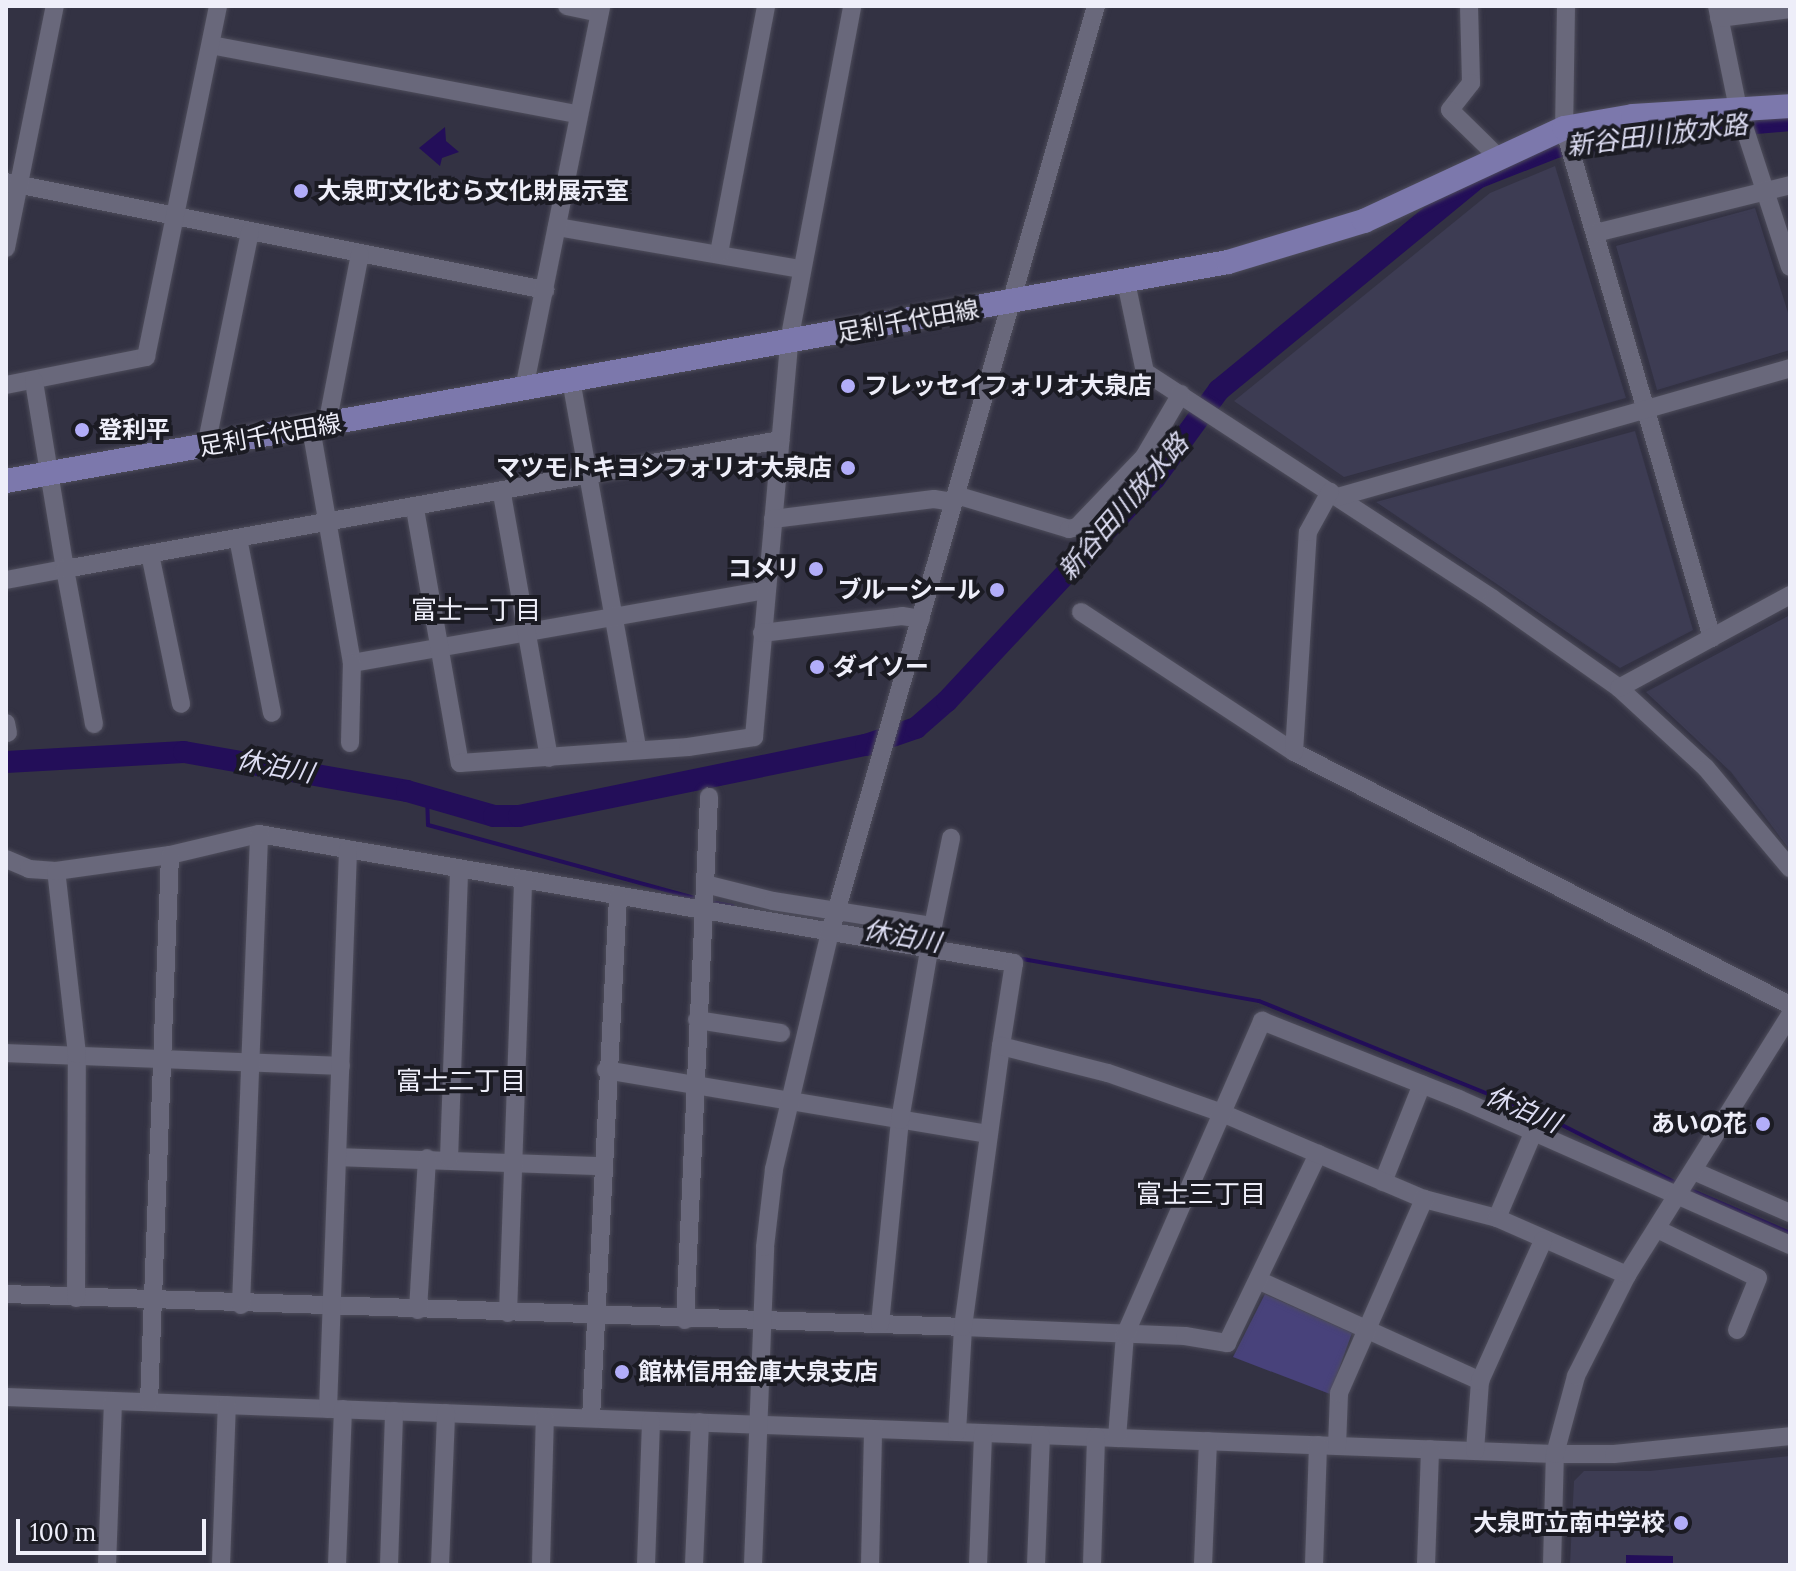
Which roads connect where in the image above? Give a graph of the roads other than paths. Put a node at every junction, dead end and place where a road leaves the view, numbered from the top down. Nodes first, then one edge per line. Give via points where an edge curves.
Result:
1 (55, 6) edge
2 (218, 6) edge
3 (567, 6) edge
4 (766, 6) edge
5 (1096, 6) edge
6 (1469, 6) edge
7 (1566, 6) edge
8 (850, 7) edge
9 (1790, 9) edge
10 (600, 10) edge
11 (1718, 12) edge
12 (211, 45) junction
13 (1790, 106) edge
14 (1740, 113) junction
15 (577, 114) junction
16 (1564, 128) junction
17 (1497, 156) junction
18 (12, 183) edge
19 (1790, 185) edge
20 (1765, 189) junction
21 (176, 215) junction
22 (557, 227) junction
23 (250, 231) junction
24 (1595, 233) junction
25 (6, 248) edge
26 (719, 253) junction
27 (360, 254) junction
28 (1790, 267) edge
29 (801, 269) junction
30 (1126, 282) junction
31 (545, 290) junction
32 (1010, 303) junction
33 (789, 341) junction
34 (1790, 368) edge
35 (571, 380) junction
36 (34, 381) junction
37 (6, 385) edge
38 (524, 389) junction
39 (1189, 399) junction
40 (1646, 411) junction
41 (319, 426) junction
42 (780, 440) junction
43 (206, 446) junction
44 (49, 473) junction
45 (588, 477) junction
46 (6, 481) edge
47 (502, 494) junction
48 (1334, 494) junction
49 (955, 498) junction
50 (415, 509) junction
51 (773, 519) junction
52 (328, 522) junction
53 (238, 538) junction
54 (150, 554) junction
55 (65, 569) junction
56 (6, 580) edge
57 (766, 590) junction
58 (1790, 595) edge
59 (1081, 612) dead end
60 (614, 618) junction
61 (921, 619) junction
62 (527, 630) junction
63 (762, 633) junction
64 (1712, 638) junction
65 (441, 647) junction
66 (352, 663) junction
67 (1619, 688) junction
68 (181, 704) dead end
69 (272, 713) dead end
70 (94, 724) dead end
71 (350, 743) dead end
72 (637, 746) dead end
73 (1294, 752) junction
74 (549, 758) junction
75 (709, 797) dead end
76 (259, 834) junction
77 (951, 838) dead end
78 (348, 849) junction
79 (170, 855) junction
80 (6, 859) edge
81 (1790, 868) edge
82 (459, 869) junction
83 (56, 871) junction
84 (523, 879) junction
85 (709, 885) junction
86 (618, 897) junction
87 (705, 910) junction
88 (833, 924) junction
89 (929, 951) junction
90 (1790, 1005) edge
91 (1790, 1015) edge
92 (697, 1020) junction
93 (781, 1033) dead end
94 (1001, 1046) junction
95 (6, 1053) edge
96 (77, 1054) junction
97 (162, 1058) junction
98 (251, 1061) junction
99 (341, 1066) junction
100 (606, 1070) junction
101 (1422, 1084) junction
102 (692, 1086) junction
103 (790, 1103) junction
104 (1222, 1113) junction
105 (900, 1120) junction
106 (1534, 1131) junction
107 (989, 1134) junction
108 (1318, 1154) junction
109 (337, 1157) junction
110 (427, 1158) junction
111 (449, 1159) junction
112 (514, 1161) junction
113 (601, 1166) junction
114 (1383, 1182) junction
115 (1689, 1182) junction
116 (1424, 1199) junction
117 (1790, 1213) edge
118 (1497, 1218) junction
119 (1657, 1229) junction
120 (1543, 1241) junction
121 (1790, 1245) edge
122 (1627, 1275) junction
123 (1260, 1281) junction
124 (6, 1294) edge
125 (76, 1298) junction
126 (154, 1301) junction
127 (241, 1305) junction
128 (332, 1308) junction
129 (418, 1310) junction
130 (508, 1313) junction
131 (596, 1317) junction
132 (685, 1320) junction
133 (762, 1323) junction
134 (880, 1324) junction
135 (963, 1327) junction
136 (1364, 1329) junction
137 (1737, 1330) dead end
138 (1125, 1335) junction
139 (1480, 1381) junction
140 (6, 1397) edge
141 (113, 1401) junction
142 (149, 1402) junction
143 (227, 1405) junction
144 (336, 1409) junction
145 (394, 1411) junction
146 (446, 1413) junction
147 (545, 1417) junction
148 (591, 1418) junction
149 (651, 1421) junction
150 (700, 1422) junction
151 (758, 1425) junction
152 (873, 1429) junction
153 (957, 1432) junction
154 (983, 1433) junction
155 (1041, 1435) junction
156 (1790, 1436) edge
157 (1096, 1437) junction
158 (1117, 1438) junction
159 (1208, 1441) junction
160 (1318, 1445) junction
161 (1337, 1446) junction
162 (1430, 1449) junction
163 (1475, 1451) junction
164 (1555, 1454) junction
165 (107, 1565) edge
166 (221, 1565) edge
167 (337, 1565) edge
168 (389, 1565) edge
169 (440, 1565) edge
170 (541, 1565) edge
171 (646, 1565) edge
172 (694, 1565) edge
173 (753, 1565) edge
174 (870, 1565) edge
175 (978, 1565) edge
176 (1036, 1565) edge
177 (1092, 1565) edge
178 (1203, 1565) edge
179 (1314, 1565) edge
180 (1426, 1565) edge
181 (1552, 1565) edge

1 - 18 street
2 - 12 street
3 - 10 street
4 - 26 street
5 - 32 street
6 - 17 street via 1471,83 1450,110
7 - 16 street
8 - 29 street
9 - 11 street
10 - 15 street
11 - 14 street
12 - 15 street
12 - 21 street
13 - 14 main road, 足利千代田線
14 - 16 main road, 足利千代田線 via 1633,116
14 - 20 street
15 - 22 street
16 - 17 main road, 足利千代田線
16 - 24 street
17 - 30 main road, 足利千代田線 via 1364,221 1277,251
18 - 21 street
18 - 25 street
19 - 20 street
20 - 24 street
20 - 28 street
21 - 23 street
21 - 36 street via 146,357
22 - 26 street
22 - 31 street
23 - 27 street
23 - 43 street
24 - 40 street
26 - 29 street
27 - 31 street
27 - 41 street
29 - 33 street
30 - 32 main road, 足利千代田線
30 - 39 street via 1140,365
31 - 38 street
32 - 33 main road, 足利千代田線
32 - 49 street
33 - 35 main road, 足利千代田線
33 - 42 street
34 - 40 street
35 - 38 main road, 足利千代田線
35 - 45 street
36 - 37 street
36 - 44 street
38 - 41 main road, 足利千代田線
39 - 48 street
39 - 49 street via 1144,457 1077,527
40 - 48 street
40 - 64 street
41 - 43 main road, 足利千代田線
41 - 52 street
42 - 45 street
42 - 51 street
43 - 44 main road, 足利千代田線
44 - 46 main road, 足利千代田線
44 - 55 street
45 - 47 street
45 - 60 street
47 - 50 street
47 - 62 street
48 - 67 street
48 - 73 street via 1308,532
49 - 51 street
49 - 61 street
50 - 52 street
50 - 65 street
51 - 57 street
52 - 53 street
52 - 66 street
53 - 54 street
53 - 69 street
54 - 55 street
54 - 68 street
55 - 56 street
55 - 70 street
57 - 60 street
57 - 63 street
58 - 64 street
59 - 73 street
60 - 62 street
60 - 72 street
61 - 63 street via 902,616
61 - 88 street
62 - 65 street
62 - 74 street
63 - 74 street via 754,737 749,741
64 - 67 street
65 - 66 street
65 - 74 street via 460,763
66 - 71 street
67 - 81 street via 1706,768
73 - 90 street
75 - 85 street
76 - 78 street
76 - 79 street
76 - 98 street
77 - 88 street via 933,926
78 - 82 street
78 - 99 street
79 - 83 street
79 - 97 street
80 - 83 street via 29,869
82 - 84 street
82 - 111 street
83 - 96 street
84 - 86 street
84 - 112 street
85 - 87 street
85 - 88 street
86 - 87 street
86 - 100 street
87 - 88 street
87 - 92 street
88 - 89 street
88 - 103 street
89 - 94 street via 1014,963
89 - 105 street
91 - 115 street
92 - 93 street
92 - 102 street
94 - 104 street via 1108,1073
94 - 107 street
95 - 96 street
96 - 97 street
96 - 125 street
97 - 98 street
97 - 126 street
98 - 99 street
98 - 127 street
99 - 109 street
100 - 102 street
100 - 113 street
101 - 104 street via 1262,1021
101 - 106 street
101 - 114 street
102 - 103 street
102 - 132 street
103 - 105 street
103 - 133 street via 774,1169
104 - 108 street
104 - 138 street
105 - 107 street
105 - 134 street
106 - 115 street
106 - 118 street
107 - 135 street
108 - 114 street
108 - 123 street
109 - 110 street
109 - 128 street
110 - 111 street
110 - 129 street
111 - 112 street
112 - 113 street
112 - 130 street
113 - 131 street
114 - 116 street
115 - 117 street
115 - 119 street
115 - 121 street
116 - 118 street
116 - 136 street
118 - 120 street
119 - 122 street
119 - 137 street via 1758,1278
120 - 122 street
120 - 139 street
122 - 164 street via 1576,1376
123 - 136 street
123 - 138 street via 1227,1343
124 - 125 street
125 - 126 street
126 - 127 street
126 - 142 street
127 - 128 street
128 - 129 street
128 - 144 street
129 - 130 street
130 - 131 street
131 - 132 street
131 - 148 street
132 - 133 street
133 - 134 street
133 - 151 street
134 - 135 street
135 - 138 street
135 - 153 street
136 - 139 street
136 - 161 street via 1339,1393
138 - 158 street
139 - 163 street
140 - 141 street
141 - 142 street
141 - 165 street
142 - 143 street
143 - 144 street
143 - 166 street
144 - 145 street
144 - 167 street
145 - 146 street
145 - 168 street
146 - 147 street
146 - 169 street
147 - 148 street
147 - 170 street
148 - 149 street
149 - 150 street
149 - 171 street
150 - 151 street
150 - 172 street
151 - 152 street
151 - 173 street
152 - 153 street
152 - 174 street
153 - 154 street
154 - 155 street
154 - 175 street
155 - 157 street
155 - 176 street
156 - 164 street via 1614,1454
157 - 158 street
157 - 177 street
158 - 159 street
159 - 160 street
159 - 178 street
160 - 161 street
160 - 179 street
161 - 162 street
162 - 163 street
162 - 180 street
163 - 164 street
164 - 181 street

